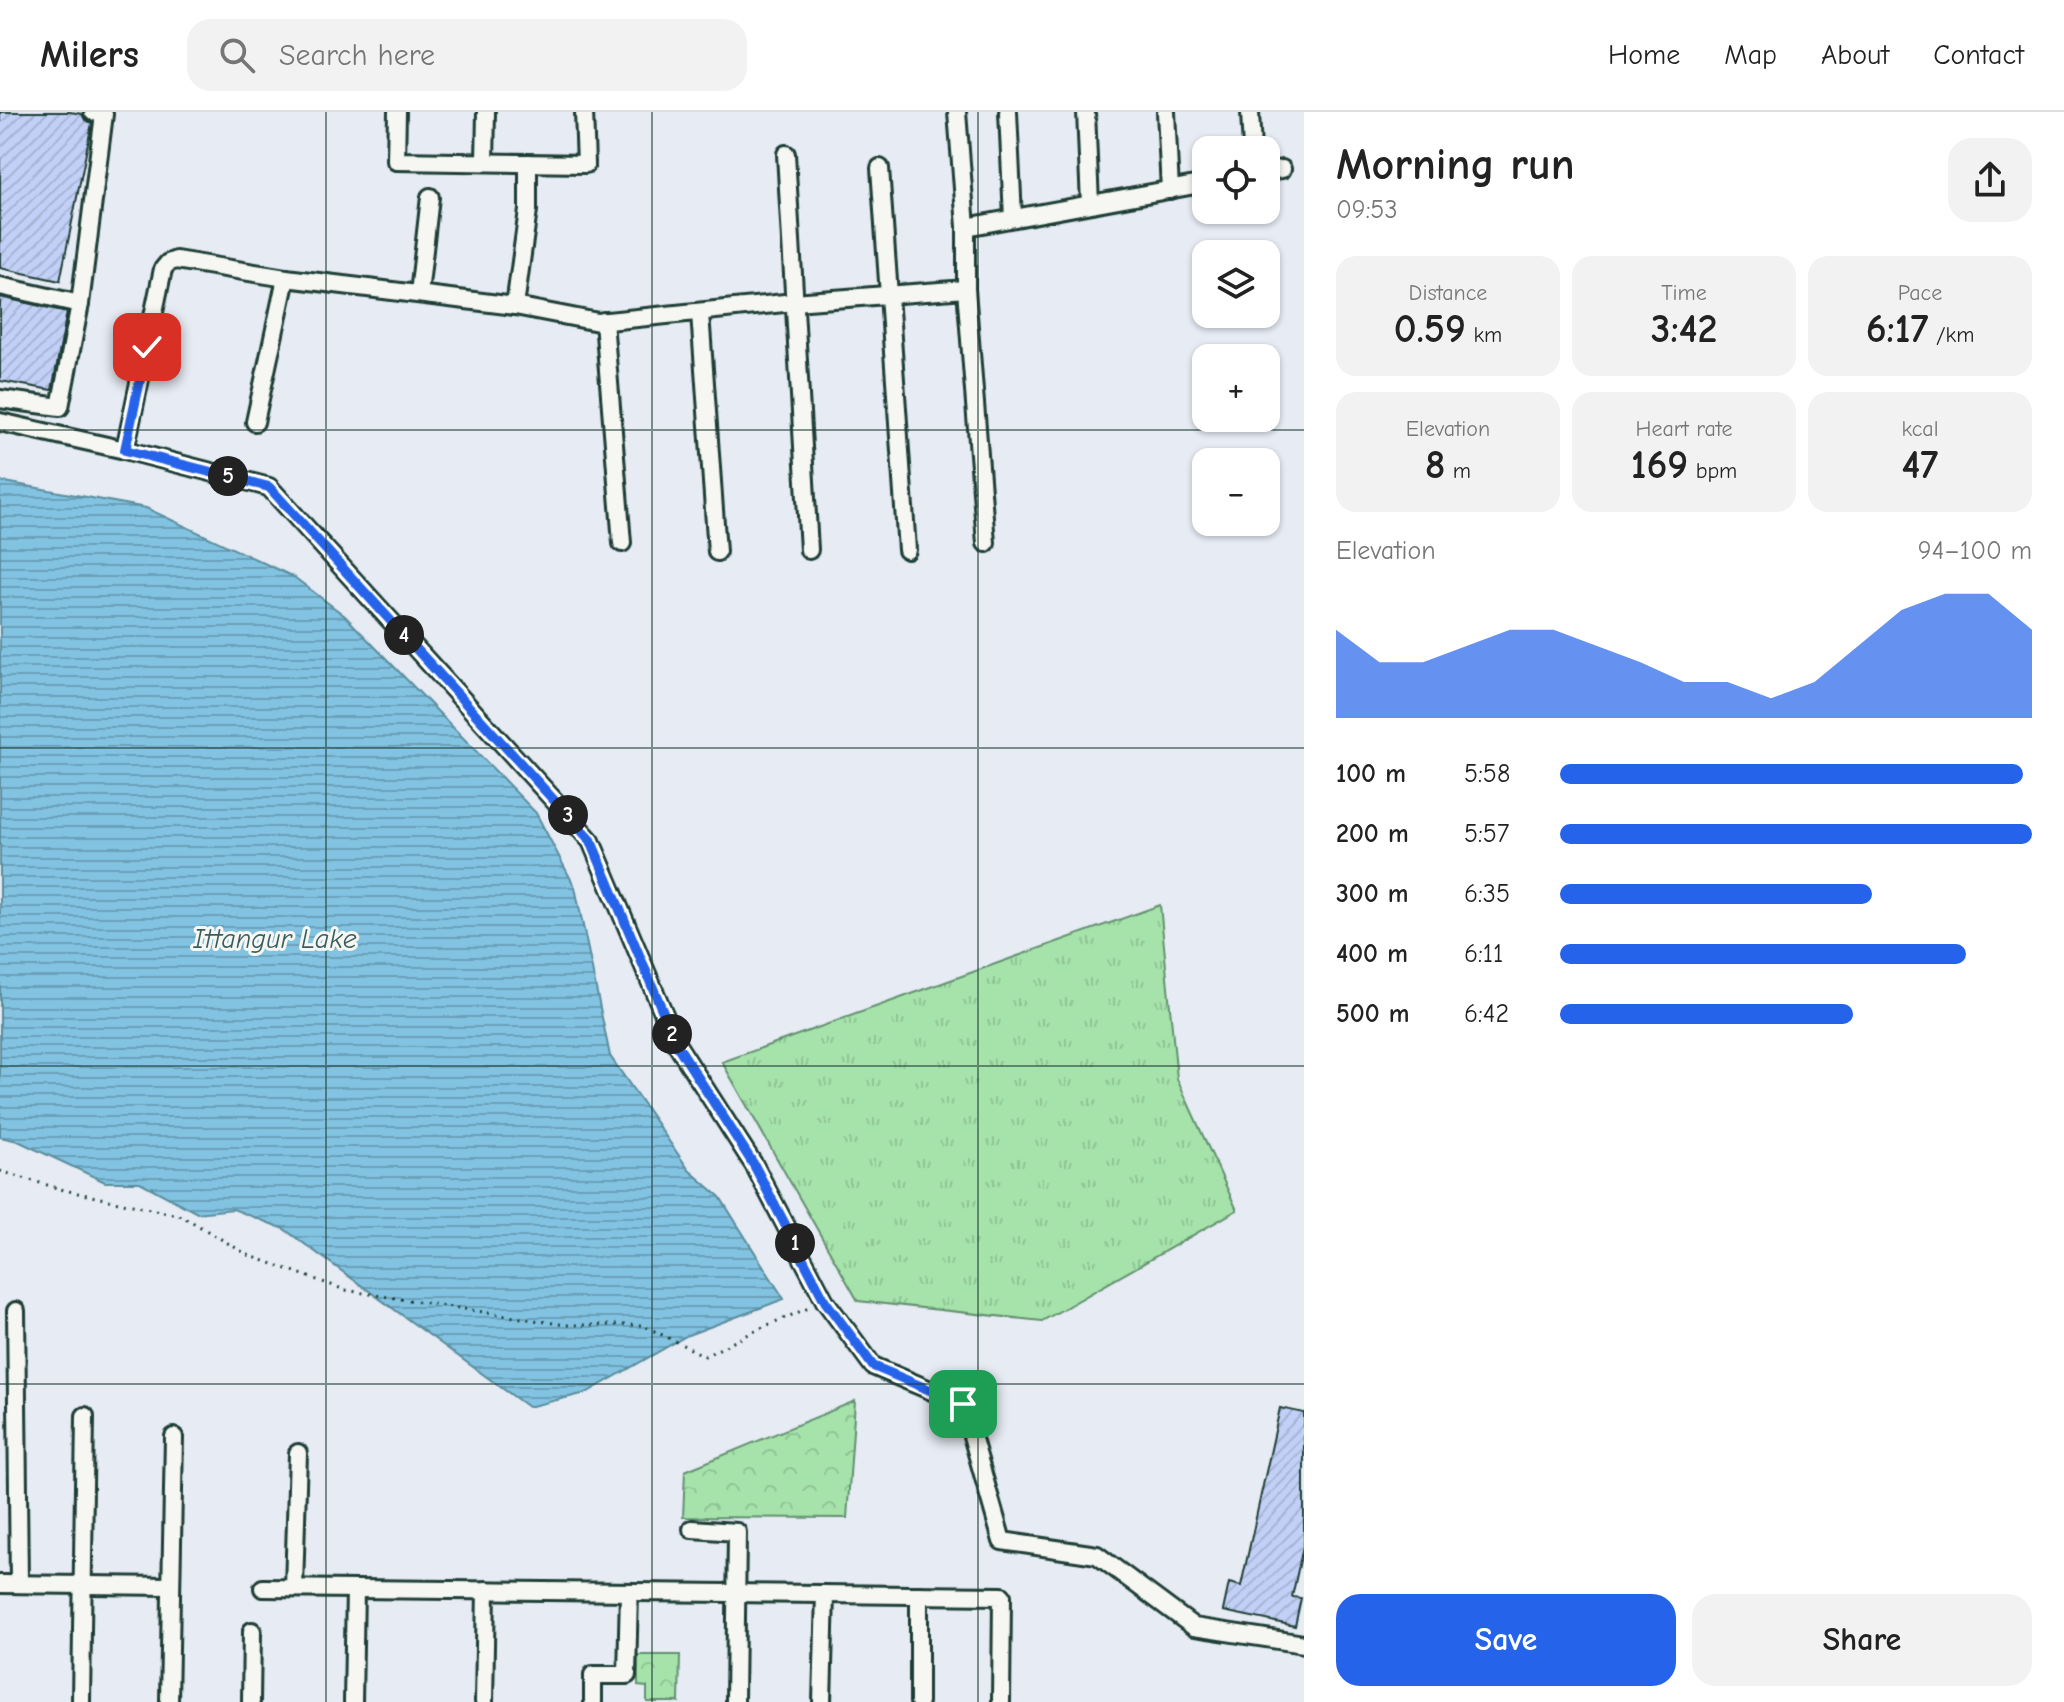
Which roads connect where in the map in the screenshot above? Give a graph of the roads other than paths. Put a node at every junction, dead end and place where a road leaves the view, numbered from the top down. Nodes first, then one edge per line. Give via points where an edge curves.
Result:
1 (93, 112) edge
2 (397, 112) edge
3 (486, 112) edge
4 (584, 112) edge
5 (957, 112) edge
6 (1008, 112) edge
7 (1086, 112) edge
8 (1166, 112) edge
9 (1250, 112) edge
10 (1251, 136) edge
11 (786, 154) dead end
12 (485, 162) junction
13 (528, 163) junction
14 (880, 168) dead end
15 (1192, 186) edge
16 (1170, 190) junction
17 (430, 197) dead end
18 (1090, 204) junction
19 (1013, 218) junction
20 (966, 227) junction
21 (286, 278) junction
22 (0, 286) edge
23 (966, 289) junction
24 (419, 294) junction
25 (889, 294) junction
26 (794, 302) junction
27 (80, 304) junction
28 (515, 306) junction
29 (700, 313) junction
30 (604, 321) junction
31 (0, 399) edge
32 (0, 422) edge
33 (255, 422) dead end
34 (125, 450) junction
35 (622, 543) dead end
36 (986, 543) dead end
37 (809, 550) dead end
38 (907, 550) dead end
39 (717, 552) dead end
40 (16, 1311) dead end
41 (85, 1416) dead end
42 (174, 1437) dead end
43 (298, 1453) dead end
44 (692, 1529) dead end
45 (19, 1583) junction
46 (0, 1584) edge
47 (82, 1585) junction
48 (171, 1586) junction
49 (263, 1588) dead end
50 (294, 1588) junction
51 (355, 1589) junction
52 (486, 1590) junction
53 (629, 1592) junction
54 (736, 1593) junction
55 (825, 1594) junction
56 (919, 1595) junction
57 (252, 1631) dead end
58 (1304, 1644) edge
59 (81, 1702) edge
60 (169, 1702) edge
61 (251, 1702) edge
62 (353, 1702) edge
63 (484, 1702) edge
64 (593, 1702) edge
65 (735, 1702) edge
66 (822, 1702) edge
67 (919, 1702) edge
68 (1001, 1702) edge

1 - 27 street via 104,114
2 - 12 street via 396,161
3 - 12 street
4 - 13 street via 586,164
5 - 20 street
6 - 19 street
7 - 18 street
8 - 16 street
9 - 10 street
11 - 26 street
12 - 13 street
13 - 28 street via 528,210
14 - 25 street
15 - 16 street
16 - 18 street
17 - 24 street
18 - 19 street
19 - 20 street
20 - 23 street
21 - 24 street
21 - 33 street
21 - 34 street via 168,263
22 - 27 street
23 - 25 street
23 - 36 street
24 - 28 street
25 - 26 street
25 - 38 street
26 - 29 street
26 - 37 street
27 - 31 street via 60,407
28 - 30 street
29 - 30 street
29 - 39 street
30 - 35 street
32 - 34 street
34 - 58 street via 269,487 591,841 677,1045 754,1165 825,1301 873,1366 963,1404 1002,1541 1097,1555 1194,1627
40 - 45 street
41 - 47 street
42 - 48 street
43 - 50 street
44 - 54 street via 737,1532
45 - 46 street
45 - 47 street
47 - 48 street
47 - 59 street
48 - 60 street
49 - 50 street
50 - 51 street
51 - 52 street
51 - 62 street
52 - 53 street
52 - 63 street
53 - 54 street
53 - 64 street via 627,1675 593,1675
54 - 55 street
54 - 65 street
55 - 56 street
55 - 66 street
56 - 67 street
56 - 68 street via 1002,1596
57 - 61 street

